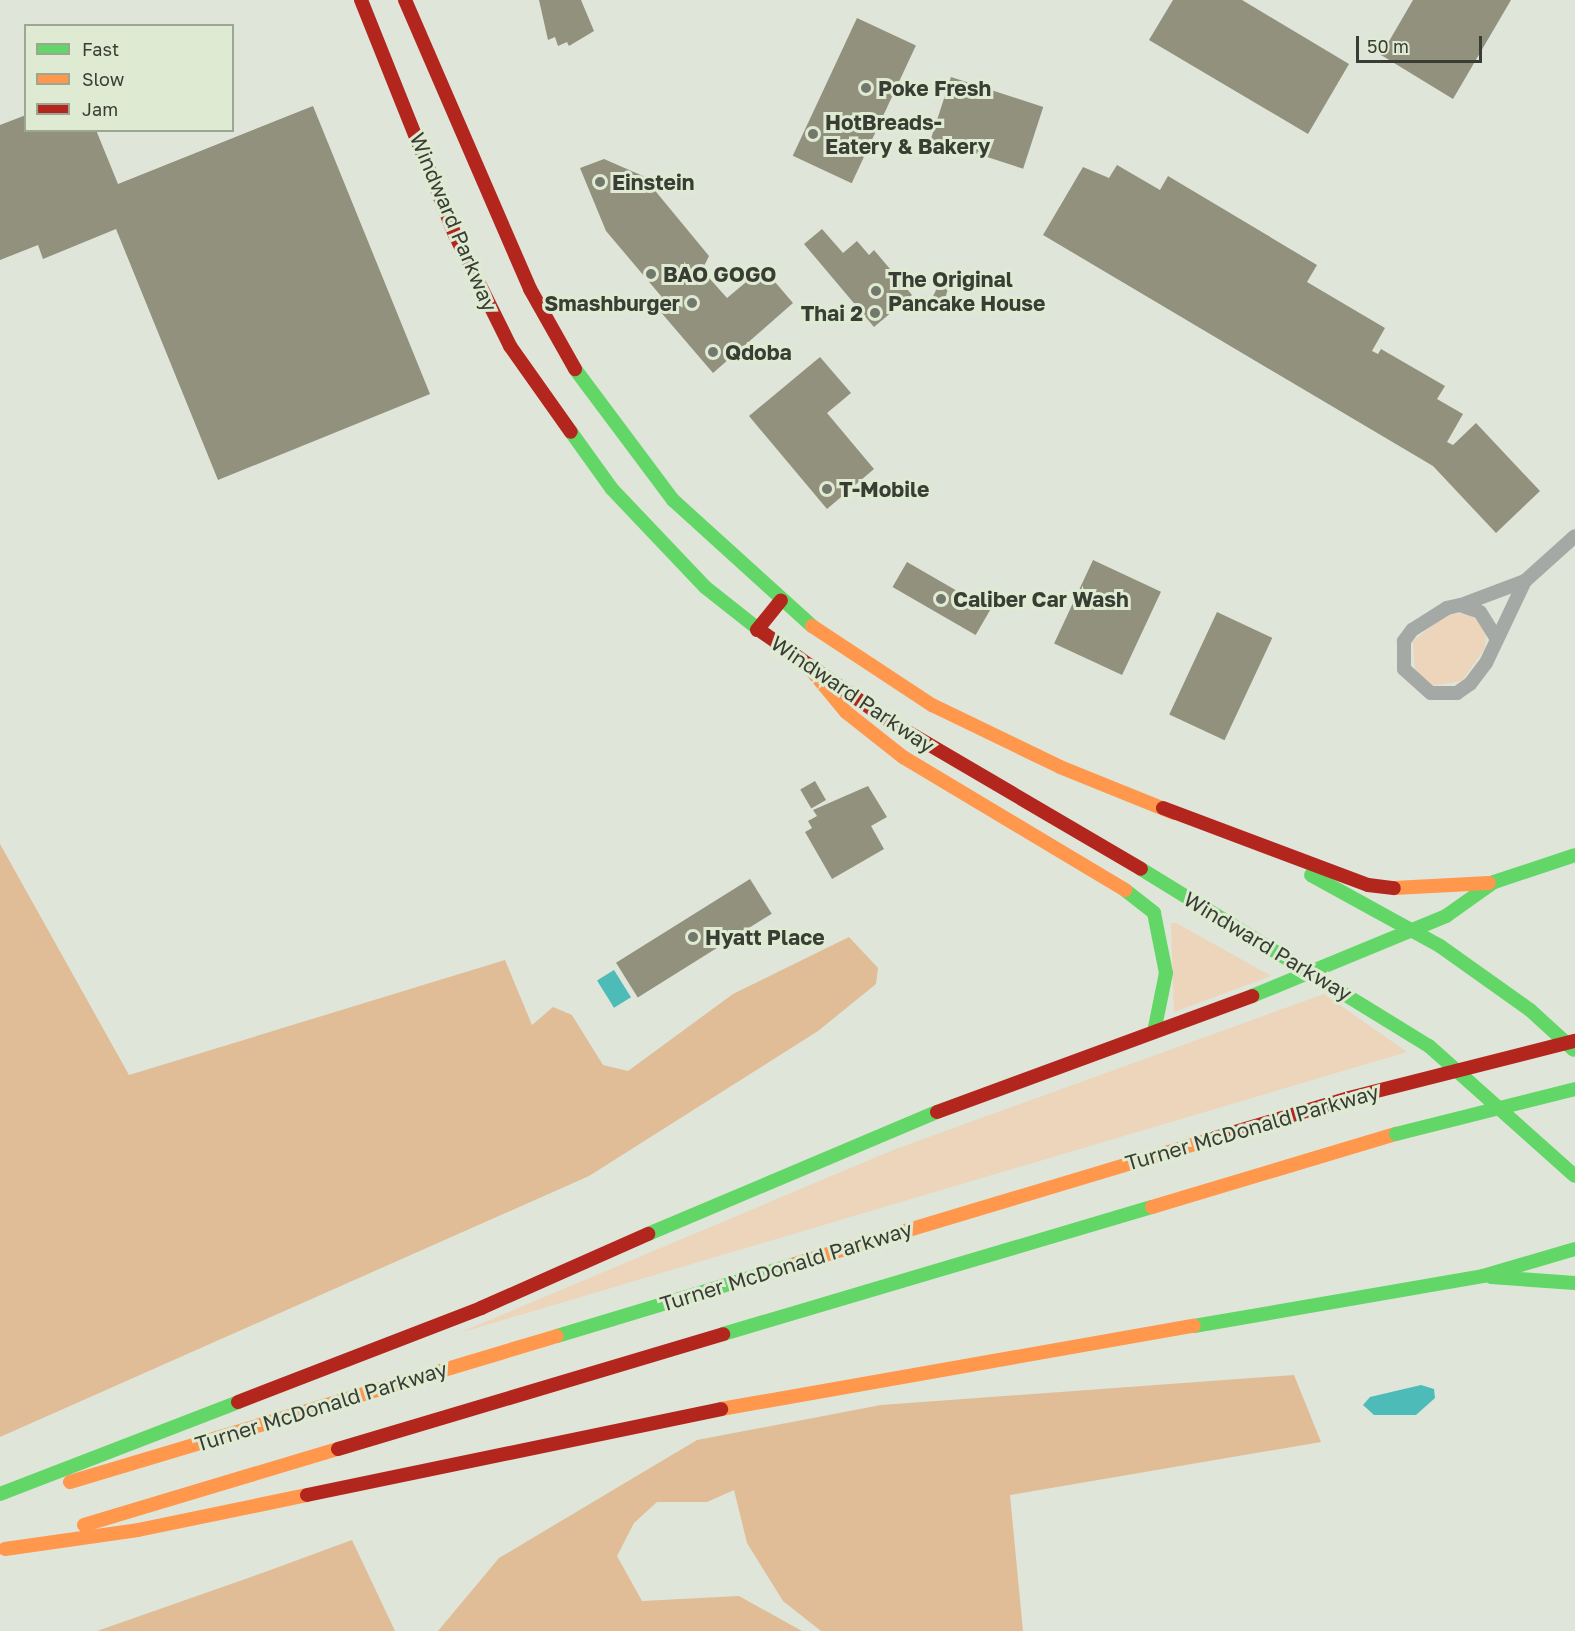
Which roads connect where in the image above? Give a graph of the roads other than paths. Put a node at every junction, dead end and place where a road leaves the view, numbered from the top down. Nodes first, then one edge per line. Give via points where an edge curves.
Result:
1 (361, 0) edge
2 (405, 0) edge
3 (1575, 536) edge
4 (1525, 581) junction
5 (781, 600) junction
6 (1460, 605) junction
7 (757, 630) junction
8 (1495, 636) junction
9 (813, 672) junction
10 (1163, 808) junction
11 (1575, 855) edge
12 (1494, 882) junction
13 (1414, 930) junction
14 (1316, 972) junction
15 (1154, 1032) junction
16 (1575, 1041) edge
17 (1575, 1052) edge
18 (1575, 1089) edge
19 (1575, 1176) edge
20 (1575, 1249) edge
21 (1541, 1258) junction
22 (1575, 1265) edge
23 (1483, 1276) junction
24 (1575, 1283) edge
25 (0, 1494) edge
26 (0, 1502) edge
27 (2, 1549) edge

1 - 7 main road, Windward Parkway via 480,292 539,392 657,539
2 - 5 main road, Windward Parkway via 530,289 582,382 673,500
3 - 4 street
4 - 6 street
4 - 8 street
5 - 7 main road
5 - 10 main road, Windward Parkway via 844,649 932,705 1038,757
6 - 8 street via 1480,612
6 - 8 street via 1435,612 1412,630 1402,658 1409,679 1431,693 1458,693 1479,674
7 - 9 main road, Windward Parkway
9 - 14 main road, Windward Parkway
9 - 15 main road via 846,712 903,757 1113,881 1154,912 1166,973
10 - 12 main road via 1368,885 1415,890
10 - 13 main road, Windward Parkway via 1337,886
11 - 12 main road
12 - 13 main road
13 - 14 main road
13 - 17 main road, Windward Parkway via 1530,1010
14 - 15 main road
14 - 19 main road, Windward Parkway via 1429,1046
15 - 25 main road via 854,1143 480,1308
16 - 26 main road, Turner McDonald Parkway, bridge via 1349,1098
18 - 27 main road, bridge via 1396,1134
20 - 21 main road
21 - 22 main road
21 - 23 main road
23 - 24 main road
23 - 27 main road via 740,1405 138,1530

